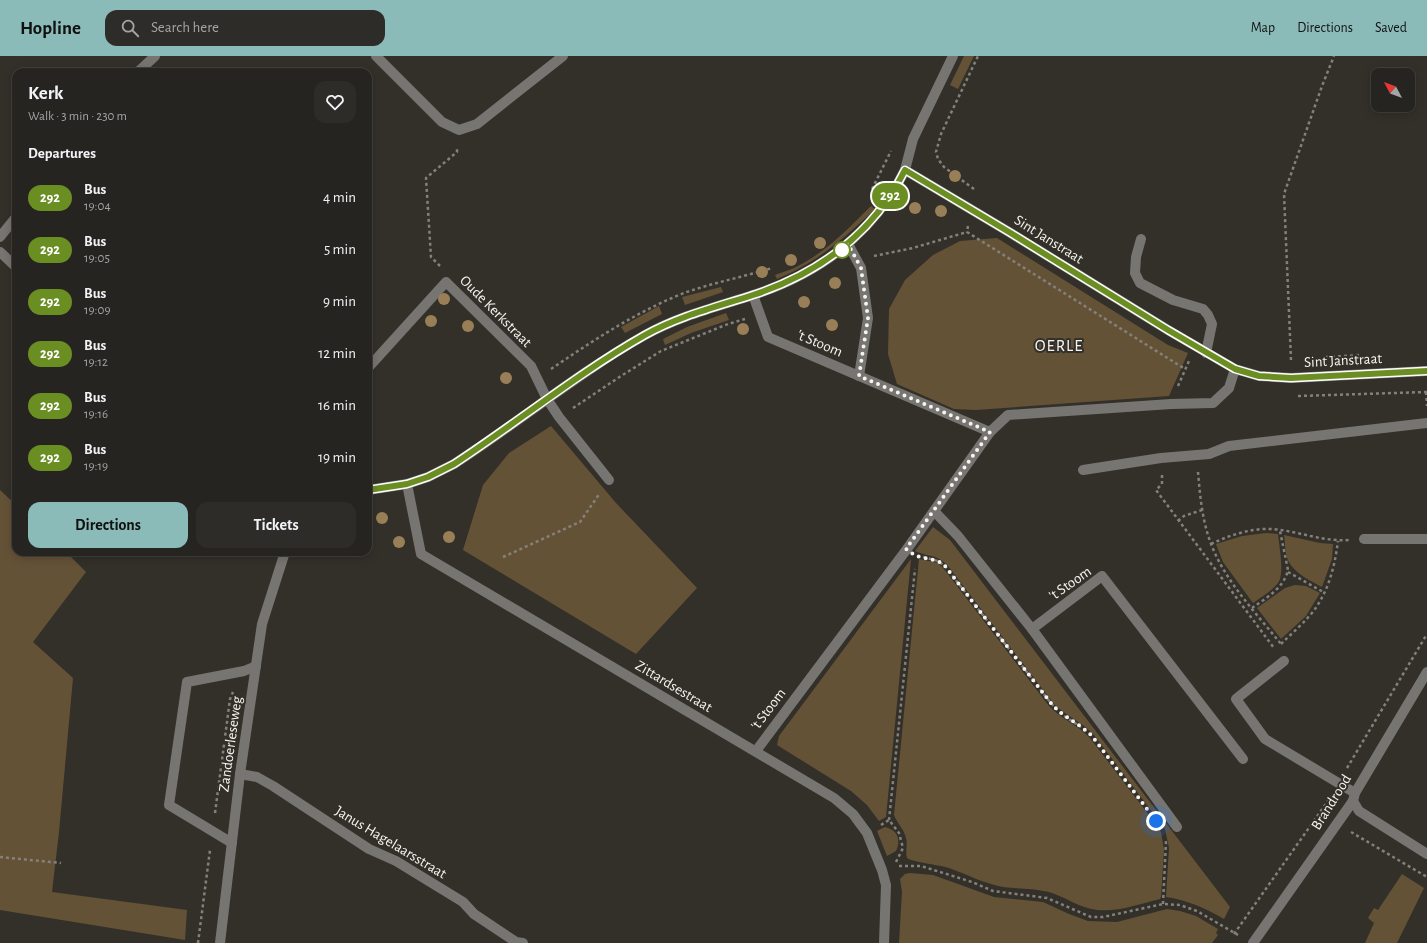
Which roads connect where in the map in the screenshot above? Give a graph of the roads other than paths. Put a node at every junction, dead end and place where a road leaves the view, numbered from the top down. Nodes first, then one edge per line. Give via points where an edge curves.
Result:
1 (155, 56) edge
2 (376, 56) edge
3 (563, 56) edge
4 (953, 56) edge
5 (142, 68) edge
6 (905, 170) junction
7 (12, 222) edge
8 (0, 237) edge
9 (1141, 239) dead end
10 (848, 244) junction
11 (0, 252) edge
12 (12, 263) edge
13 (753, 295) junction
14 (1206, 353) junction
15 (372, 364) edge
16 (1235, 369) junction
17 (1427, 371) edge
18 (859, 376) junction
19 (547, 399) junction
20 (1427, 423) edge
21 (990, 432) junction
22 (1083, 470) dead end
23 (609, 480) road end
24 (407, 484) junction
25 (372, 489) edge
26 (934, 511) junction
27 (1364, 539) road end
28 (1427, 539) edge
29 (284, 556) edge
30 (1032, 629) junction
31 (1284, 661) dead end
32 (256, 666) junction
33 (1427, 672) edge
34 (756, 751) junction
35 (1243, 759) dead end
36 (240, 774) junction
37 (1354, 797) junction
38 (1177, 827) dead end
39 (232, 843) junction
40 (1427, 854) edge
41 (220, 943) edge
42 (523, 943) edge
43 (884, 943) edge
44 (1253, 943) edge

1 - 5 street
2 - 3 street via 442,122 459,130 477,124
4 - 6 street via 913,139
6 - 10 street via 890,196 870,222
6 - 14 street, Sint Janstraat
7 - 8 street
9 - 14 street via 1135,273 1140,283 1173,300 1203,309 1212,324
10 - 13 street via 816,267 786,283
10 - 18 street via 861,268 868,318
11 - 12 street
13 - 18 street, 't Stoom via 768,337
13 - 19 street via 682,318 647,334
14 - 16 street, Sint Janstraat
15 - 19 street, Oude Kerkstraat via 446,282 531,366
16 - 17 street, Sint Janstraat via 1259,376 1291,378
16 - 21 street, 't Stoom via 1229,388 1213,403 1008,415
18 - 21 street, 't Stoom
19 - 23 street, Oude Kerkstraat
19 - 24 street via 454,464
20 - 22 street via 1229,446 1208,454
21 - 26 street, 't Stoom
24 - 25 street
24 - 34 street, Zittardsestraat via 421,554
26 - 30 street via 958,536
26 - 34 street, 't Stoom
27 - 28 street
29 - 32 street, Zandoerleseweg via 262,624
30 - 35 street, 't Stoom via 1102,576
30 - 38 street
31 - 37 street via 1236,699 1265,739
32 - 36 street, Zandoerleseweg
32 - 39 street via 244,671 187,682 169,805
33 - 37 street, Brandrood
34 - 43 street, Zittardsestraat via 834,798 853,814 867,833 886,885
36 - 39 street, Zandoerleseweg
36 - 42 street, Janus Hagelaarsstraat via 257,777 273,786 369,849 463,902 474,914 516,942
37 - 40 street via 1359,811
37 - 44 street, Brandrood
39 - 41 street, Zandoerleseweg

